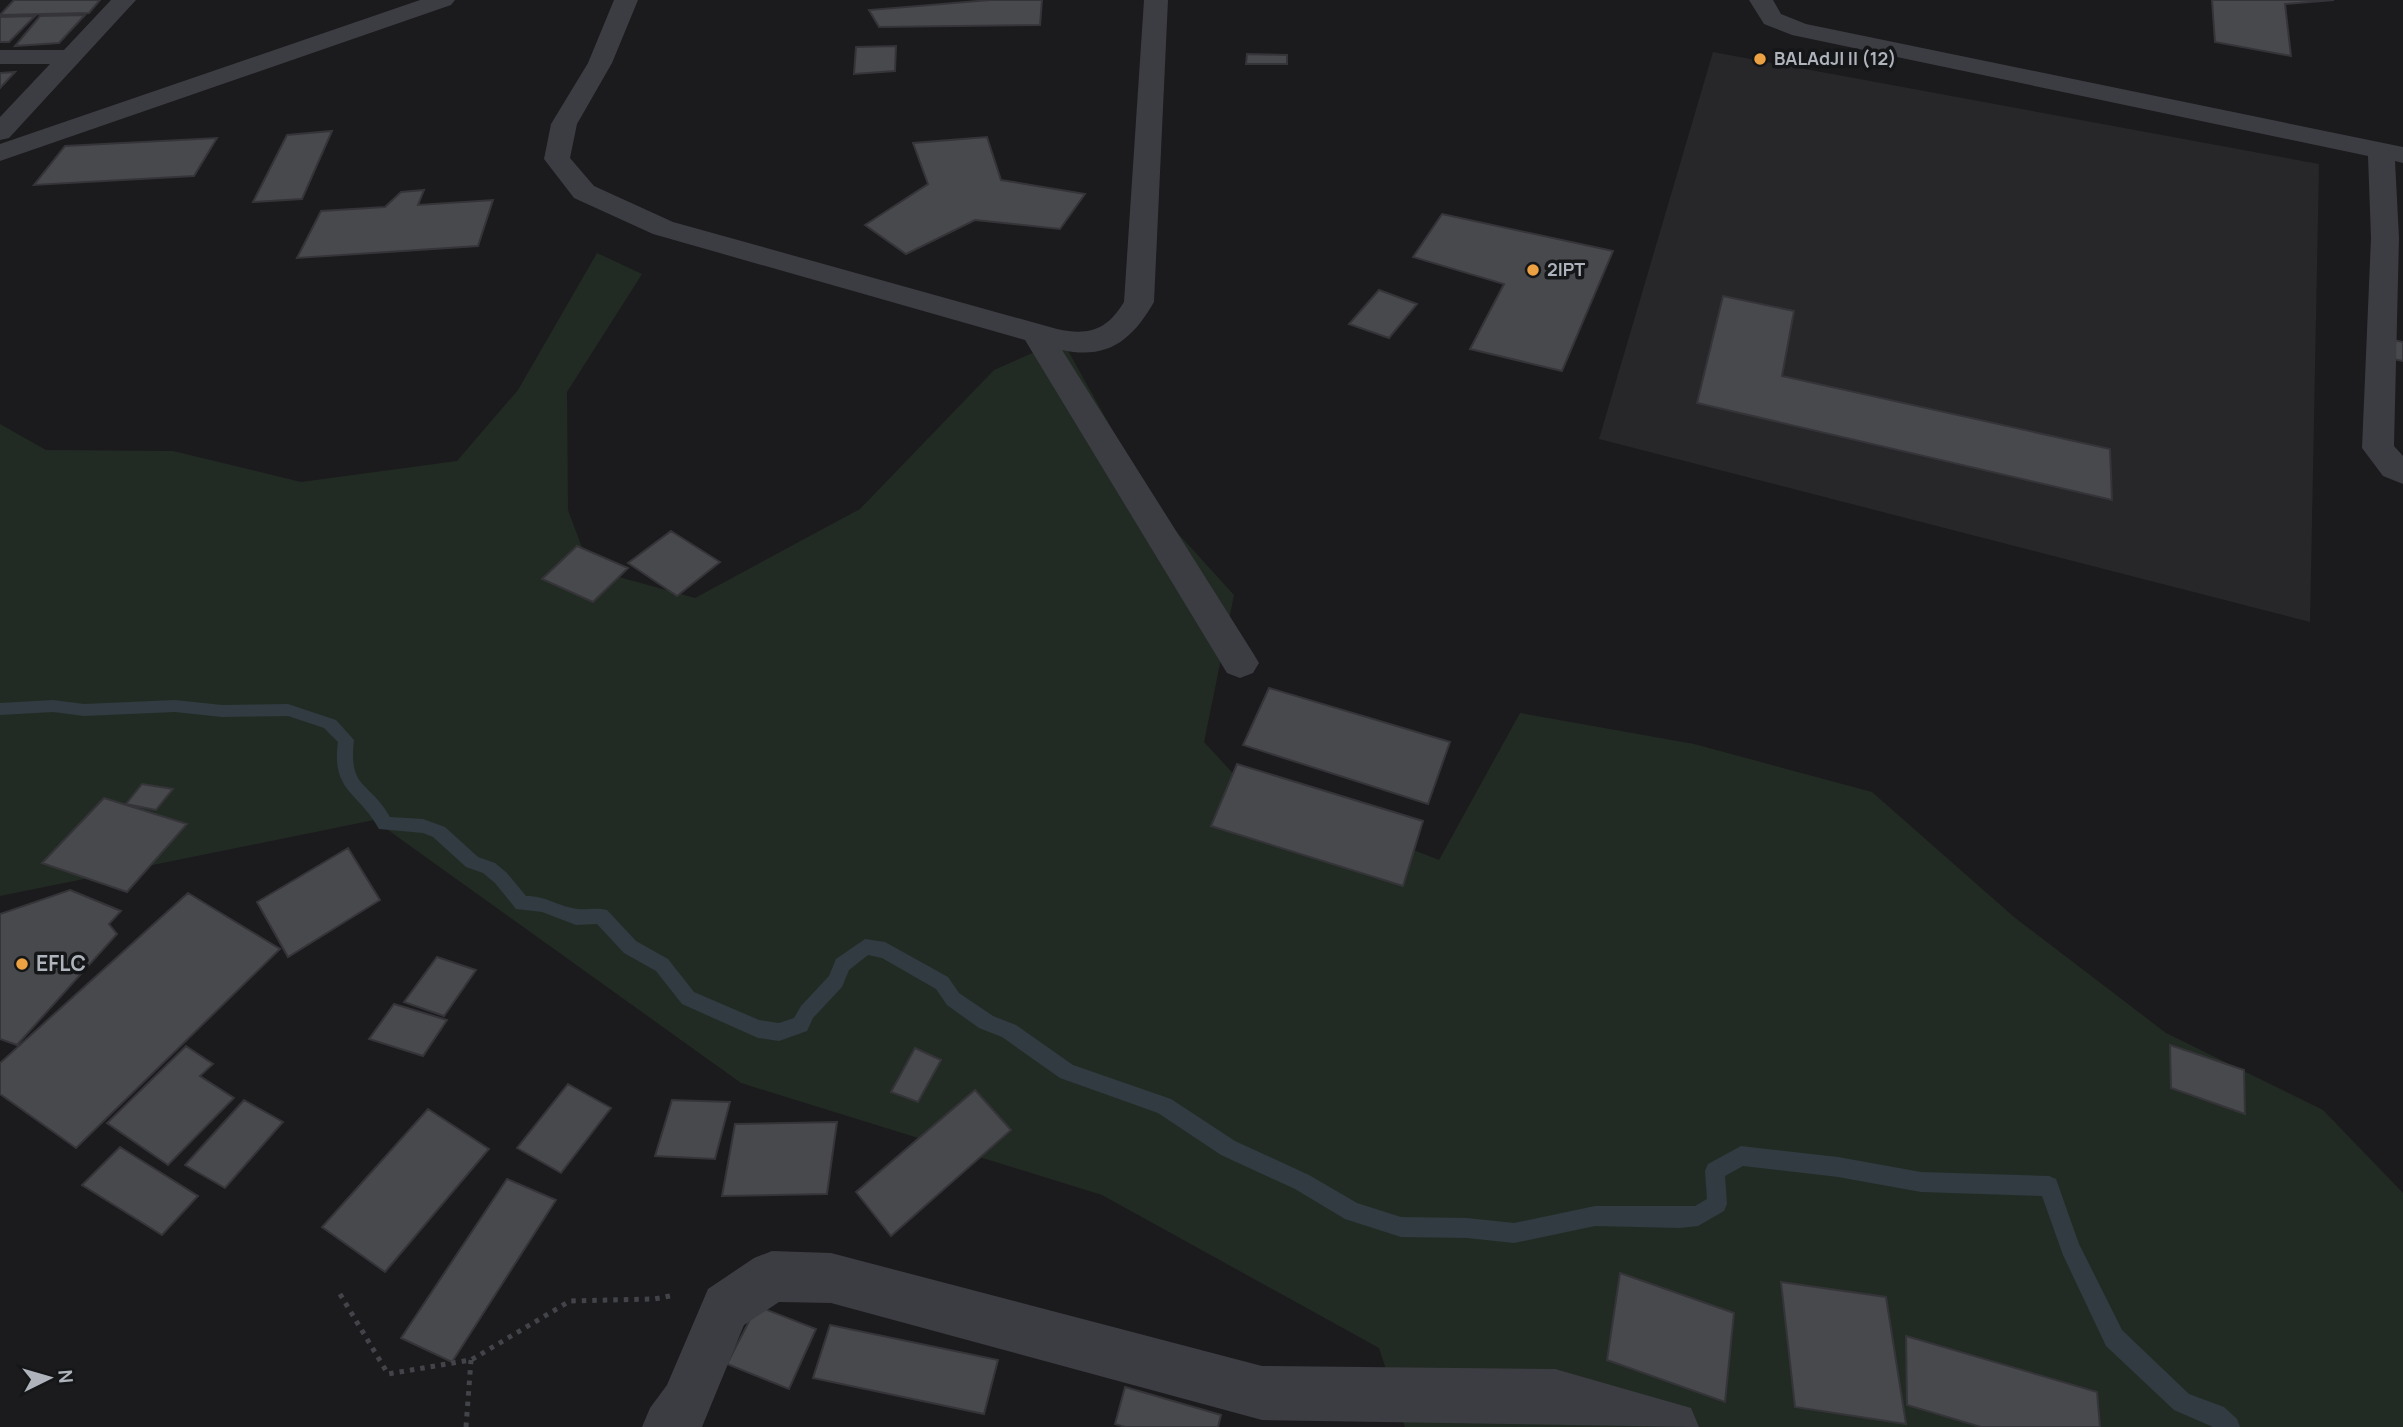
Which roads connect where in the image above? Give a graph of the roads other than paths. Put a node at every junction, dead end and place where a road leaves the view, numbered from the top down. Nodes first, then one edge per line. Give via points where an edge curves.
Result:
1 (124, 0) edge
2 (443, 0) edge
3 (626, 0) edge
4 (1156, 0) edge
5 (1761, 0) edge
6 (0, 57) edge
7 (68, 57) junction
8 (0, 132) edge
9 (0, 153) edge
10 (2392, 153) edge
11 (1036, 333) junction
12 (2391, 370) edge
13 (2403, 472) edge
14 (1240, 663) dead end
15 (669, 1427) edge
16 (1672, 1427) edge

1 - 7 street
2 - 9 street
3 - 11 street via 600,63 564,124 557,159 584,192 663,228
4 - 11 street via 1139,302 1127,326 1101,341 1068,343
5 - 10 street via 1772,19 1800,30
6 - 7 street
7 - 8 street
10 - 12 street via 2385,238
11 - 14 street
12 - 13 street via 2378,448
15 - 16 street via 686,1404 726,1307 772,1276 831,1278 1262,1393 1555,1395

